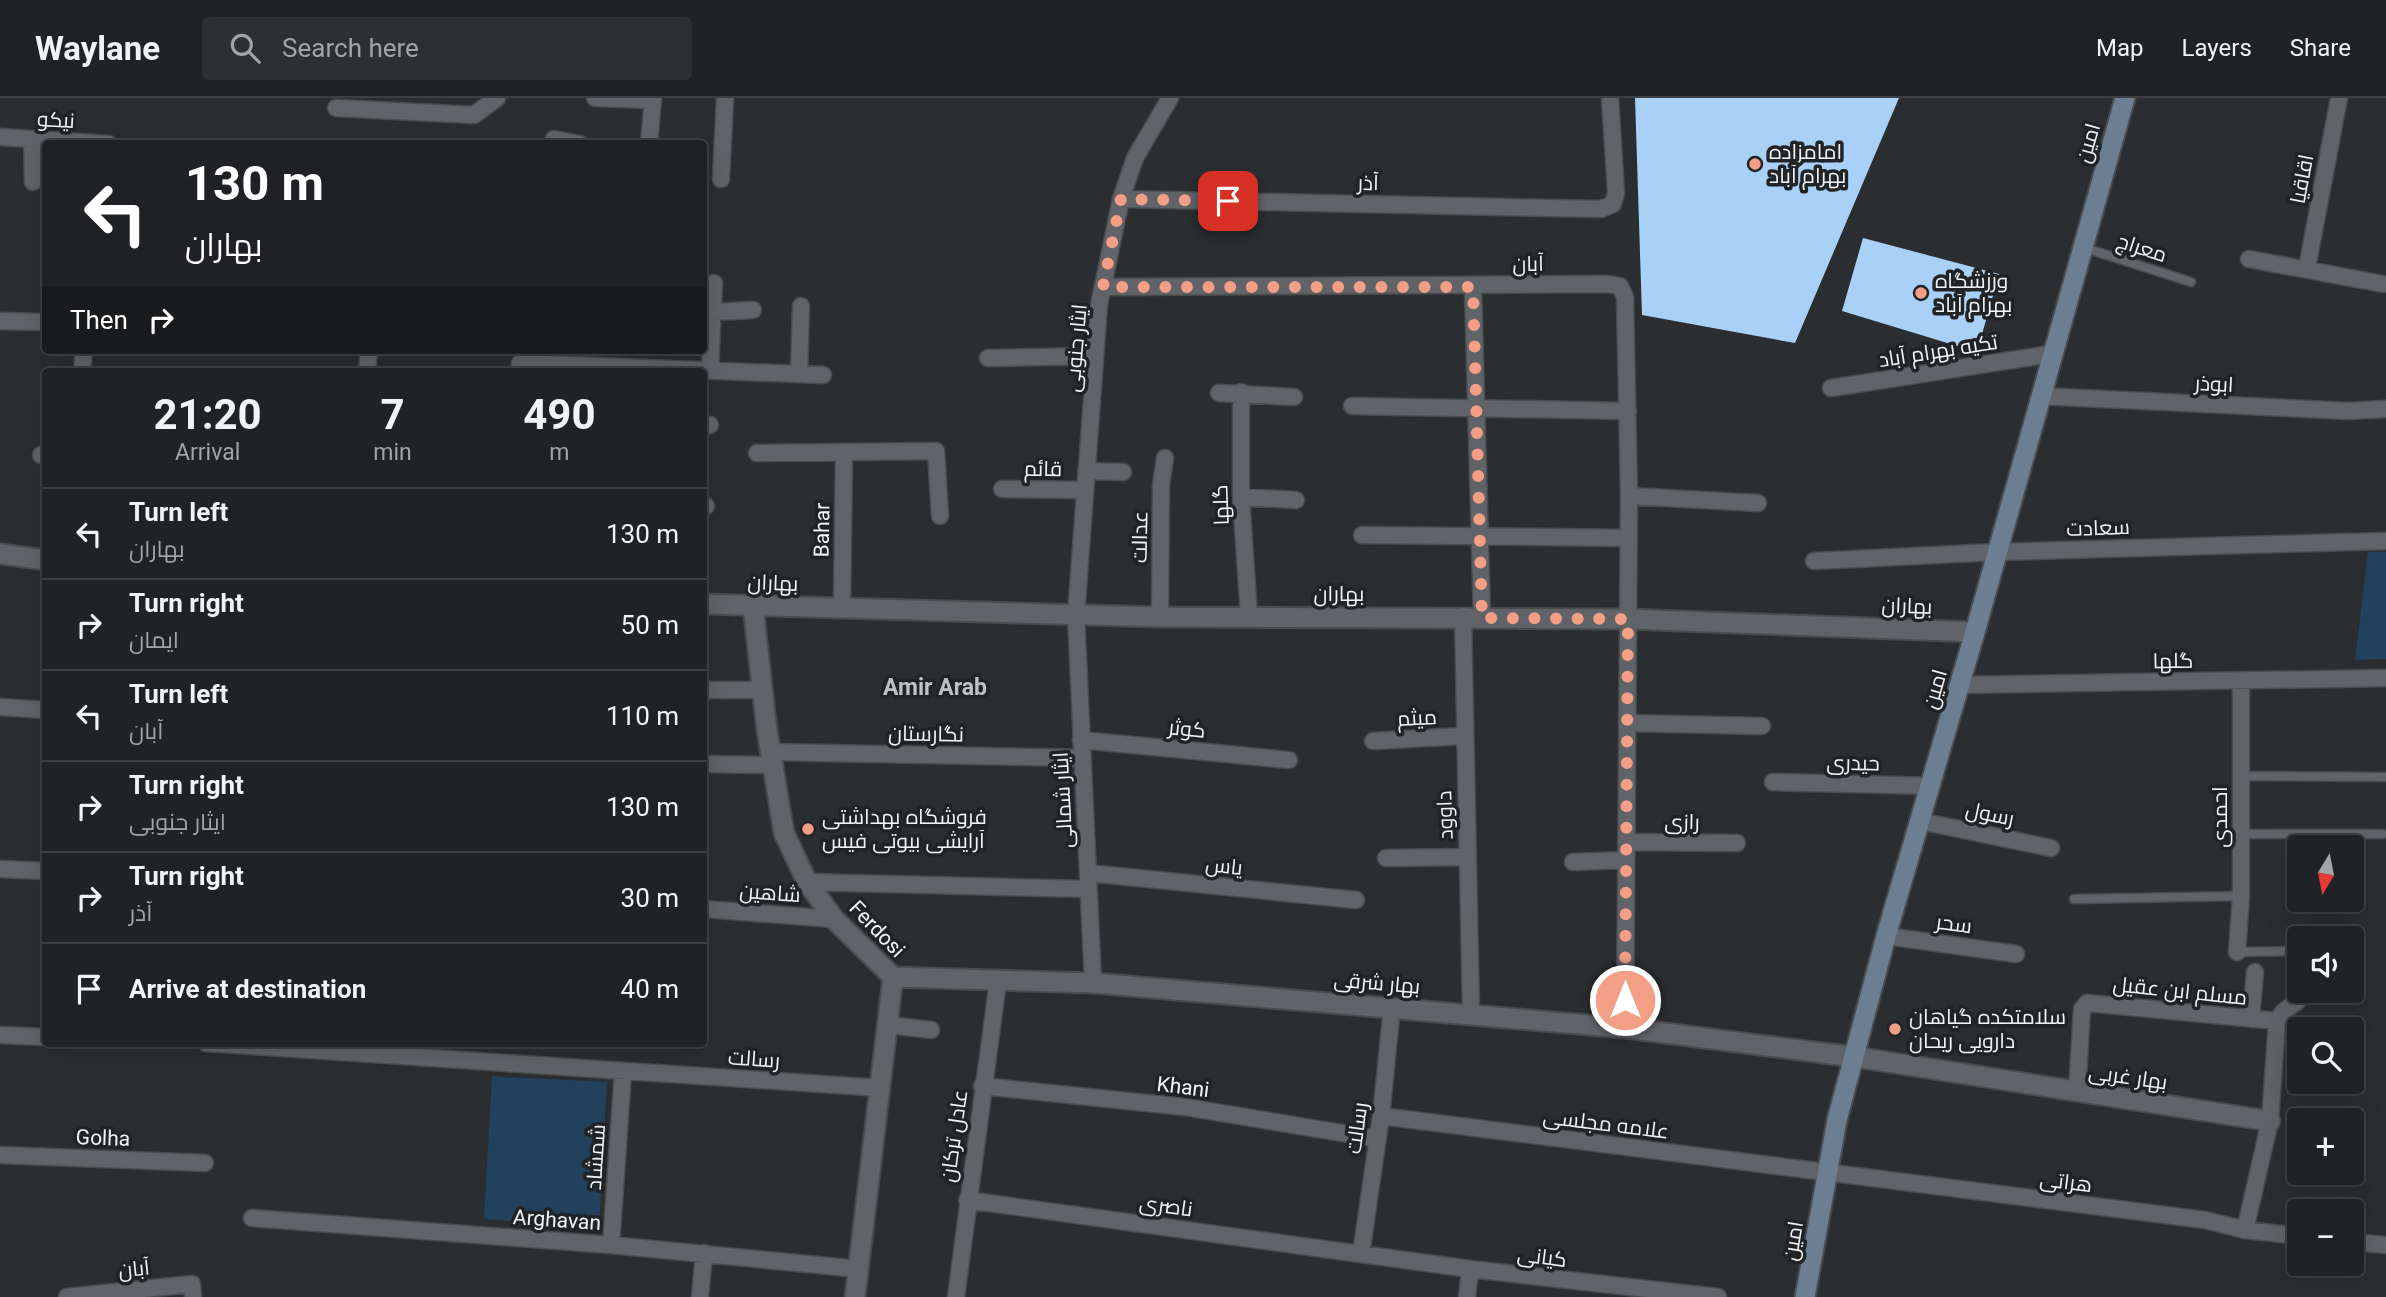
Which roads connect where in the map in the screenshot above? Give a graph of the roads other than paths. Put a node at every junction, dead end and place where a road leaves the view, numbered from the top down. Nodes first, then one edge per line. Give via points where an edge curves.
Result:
1 (497, 98) edge
2 (595, 98) edge
3 (725, 98) edge
4 (1170, 98) edge
5 (1609, 98) edge
6 (2125, 98) edge
7 (2339, 98) edge
8 (653, 99) edge
9 (336, 108) dead end
10 (0, 137) edge
11 (554, 139) dead end
12 (32, 140) junction
13 (559, 140) edge
14 (649, 140) edge
15 (42, 141) edge
16 (721, 179) dead end
17 (33, 182) dead end
18 (1121, 199) junction
19 (2082, 247) junction
20 (2249, 259) dead end
21 (2307, 268) junction
22 (2191, 282) dead end
23 (714, 283) dead end
24 (2382, 284) dead end
25 (1103, 287) junction
26 (1473, 287) junction
27 (801, 306) dead end
28 (753, 310) dead end
29 (713, 312) junction
30 (0, 321) edge
31 (42, 322) dead end
32 (628, 354) edge
33 (2051, 354) junction
34 (1095, 356) junction
35 (557, 358) edge
36 (988, 358) dead end
37 (626, 367) junction
38 (519, 368) edge
39 (636, 368) edge
40 (710, 369) joint
41 (799, 374) junction
42 (823, 375) dead end
43 (1831, 388) dead end
44 (1241, 392) junction
45 (1219, 393) dead end
46 (2040, 396) junction
47 (1294, 397) dead end
48 (1352, 406) dead end
49 (2386, 409) edge
50 (1474, 410) junction
51 (1628, 411) junction
52 (844, 452) junction
53 (757, 453) dead end
54 (1165, 458) dead end
55 (1086, 471) junction
56 (1124, 472) dead end
57 (1002, 489) dead end
58 (1084, 490) junction
59 (1629, 496) junction
60 (1241, 497) junction
61 (1296, 500) dead end
62 (1758, 503) dead end
63 (940, 516) dead end
64 (1362, 535) dead end
65 (1482, 536) junction
66 (1629, 538) junction
67 (2385, 541) edge
68 (1996, 552) junction
69 (0, 554) edge
70 (42, 559) edge
71 (1814, 561) dead end
72 (707, 604) edge
73 (752, 606) junction
74 (842, 609) junction
75 (1076, 615) junction
76 (1249, 616) junction
77 (1160, 617) junction
78 (1473, 617) junction
79 (1628, 619) junction
80 (1975, 632) junction
81 (2386, 678) edge
82 (2241, 681) junction
83 (1960, 685) junction
84 (707, 690) dead end
85 (763, 690) junction
86 (0, 707) edge
87 (42, 710) edge
88 (1627, 723) junction
89 (1762, 726) dead end
90 (1463, 736) junction
91 (1081, 740) junction
92 (1373, 741) dead end
93 (771, 758) junction
94 (1081, 758) junction
95 (1289, 760) dead end
96 (707, 764) edge
97 (2241, 776) junction
98 (2386, 777) edge
99 (1773, 782) dead end
100 (1931, 786) junction
101 (1920, 821) junction
102 (2241, 834) junction
103 (2383, 834) dead end
104 (1626, 842) junction
105 (1737, 843) dead end
106 (2051, 848) dead end
107 (1467, 857) junction
108 (1386, 858) dead end
109 (1626, 860) junction
110 (1573, 862) dead end
111 (0, 869) edge
112 (42, 871) edge
113 (1088, 881) junction
114 (807, 882) junction
115 (2241, 896) junction
116 (2074, 899) dead end
117 (1356, 900) dead end
118 (707, 909) edge
119 (834, 919) junction
120 (1886, 936) junction
121 (2287, 951) edge
122 (2237, 952) joint
123 (2017, 954) dead end
124 (2255, 972) dead end
125 (893, 976) junction
126 (998, 981) junction
127 (1093, 983) junction
128 (2295, 1003) edge
129 (1392, 1007) junction
130 (1471, 1013) junction
131 (2251, 1019) junction
132 (2277, 1021) junction
133 (889, 1025) junction
134 (1625, 1028) junction
135 (931, 1030) dead end
136 (0, 1035) edge
137 (42, 1037) edge
138 (264, 1047) edge
139 (1855, 1057) junction
140 (623, 1072) junction
141 (982, 1086) junction
142 (881, 1088) junction
143 (2077, 1093) junction
144 (1381, 1116) junction
145 (2270, 1121) junction
146 (1378, 1139) junction
147 (0, 1155) edge
148 (205, 1163) dead end
149 (1826, 1173) junction
150 (967, 1200) junction
151 (252, 1218) dead end
152 (2245, 1230) junction
153 (2287, 1235) edge
154 (2364, 1243) edge
155 (611, 1245) junction
156 (2386, 1245) edge
157 (704, 1253) junction
158 (1361, 1254) junction
159 (859, 1269) junction
160 (1470, 1269) junction
161 (97, 1295) edge
162 (67, 1297) edge
163 (193, 1297) edge
164 (700, 1297) edge
165 (855, 1297) edge
166 (956, 1297) edge
167 (1467, 1297) edge
168 (1718, 1297) edge
169 (1805, 1297) edge

1 - 9 street via 474,115
2 - 8 street
3 - 16 street
4 - 18 street, ایثار جنوبی via 1135,158
5 - 18 street, آذر via 1616,193 1612,204 1601,209
6 - 19 main road, امین
7 - 21 street, اقاقیا
8 - 14 street
10 - 12 street, نیکو
11 - 13 street
12 - 15 street, نیکو
12 - 17 street
18 - 25 street, ایثار جنوبی
19 - 22 lane, معراج
19 - 33 main road, امین
20 - 21 street
21 - 24 street
23 - 29 street
25 - 26 street, آبان
25 - 34 street, ایثار جنوبی
26 - 50 street, داوود
26 - 51 street, آبان via 1620,286 1625,297
27 - 41 street
28 - 29 street
29 - 40 street
30 - 31 street
32 - 37 street
33 - 43 street, تکیه بهرام آباد
33 - 46 main road, امین
34 - 36 street
34 - 55 street, ایثار جنوبی
35 - 37 street
35 - 38 street via 520,363
37 - 39 street
40 - 41 street
41 - 42 street
44 - 45 street
44 - 47 street
44 - 60 street, گلها
46 - 49 street, ابوذر
46 - 68 main road, امین
48 - 50 street
50 - 51 street
50 - 65 street, داوود
51 - 59 street, آبان
52 - 53 street
52 - 63 street via 936,451
52 - 74 street, Bahar
54 - 77 street, عدالت
55 - 56 street
55 - 58 street, ایثار جنوبی
57 - 58 street, قائم
58 - 75 street, ایثار جنوبی
59 - 62 street
59 - 66 street, آبان
60 - 61 street
60 - 76 street, گلها
64 - 65 street
65 - 66 street
65 - 78 street, داوود
66 - 79 street, آبان
67 - 68 street, سعادت
68 - 71 street, سعادت
68 - 80 main road, امین
69 - 70 street
72 - 73 street, بهاران
73 - 74 street, بهاران
73 - 85 street, Ferdosi
74 - 75 street, بهاران
75 - 77 street, بهاران
75 - 91 street, ایثار شمالی
76 - 77 street, بهاران
76 - 78 street, بهاران
78 - 79 street, بهاران
78 - 90 street, داوود
79 - 80 street, بهاران
79 - 88 street
80 - 83 main road, امین
81 - 82 street, گلها
82 - 83 street, گلها
82 - 97 street, احمدی
83 - 100 main road, امین
84 - 85 street
85 - 93 street, Ferdosi
86 - 87 street
88 - 89 street
88 - 104 street
90 - 92 street, میثم
90 - 107 street, داوود
91 - 94 street, ایثار شمالی
91 - 95 street, کوثر
93 - 94 street, نگارستان
93 - 96 street, نگارستان
93 - 114 street, Ferdosi via 783,833
94 - 113 street, ایثار شمالی
97 - 98 lane
97 - 102 street, احمدی
99 - 100 street, حیدری
100 - 101 main road, امین
101 - 106 street, رسول
101 - 120 main road, امین
102 - 103 lane
102 - 115 street, احمدی
104 - 105 street, رازی
104 - 109 street
107 - 108 street
107 - 130 street, داوود
109 - 110 street
109 - 134 street
111 - 112 street
113 - 114 street, یاس
113 - 117 street, یاس
113 - 127 street, ایثار شمالی
114 - 119 street, Ferdosi
115 - 116 lane
115 - 122 street, احمدی
118 - 119 street, شاهین
119 - 125 street, Ferdosi
120 - 123 street, سحر
120 - 139 main road, امین
121 - 122 lane
124 - 131 street
125 - 126 street, بهار شرقی
125 - 133 street, Ferdosi
126 - 127 street, بهار شرقی
126 - 141 street, عادل ترکان
127 - 129 street, بهار شرقی
128 - 132 street
129 - 130 street, بهار شرقی
129 - 144 street, رسالت
130 - 134 street, بهار شرقی
131 - 132 street, مسلم ابن عقیل
131 - 143 street, مسلم ابن عقیل via 2087,1003 2082,1009
132 - 145 street
133 - 135 street
133 - 142 street, Ferdosi
134 - 139 street, بهار شرقی
136 - 137 street
138 - 140 street, رسالت
139 - 143 street, بهار غربی
139 - 149 main road, امین
140 - 142 street, رسالت
140 - 155 street, شمشاد
141 - 146 street, Khani via 1185,1107
141 - 150 street, عادل ترکان
142 - 159 street, Ferdosi
143 - 145 street, بهار غربی
144 - 146 street, رسالت
144 - 149 street, علامه مجلسی
145 - 152 street
146 - 158 street, رسالت
147 - 148 street, Golha
149 - 152 street, هراتی via 2205,1220
149 - 169 main road, امین
150 - 158 street, ناصری
150 - 166 street, عادل ترکان
151 - 155 street, Arghavan
152 - 153 street, هراتی
154 - 156 street
155 - 157 street, Arghavan
157 - 159 street, Arghavan
157 - 164 street
158 - 160 street, کیانی
159 - 165 street, Ferdosi
160 - 167 street
160 - 168 street, کیانی
161 - 162 street, آبان
161 - 163 street, آبان via 192,1284

